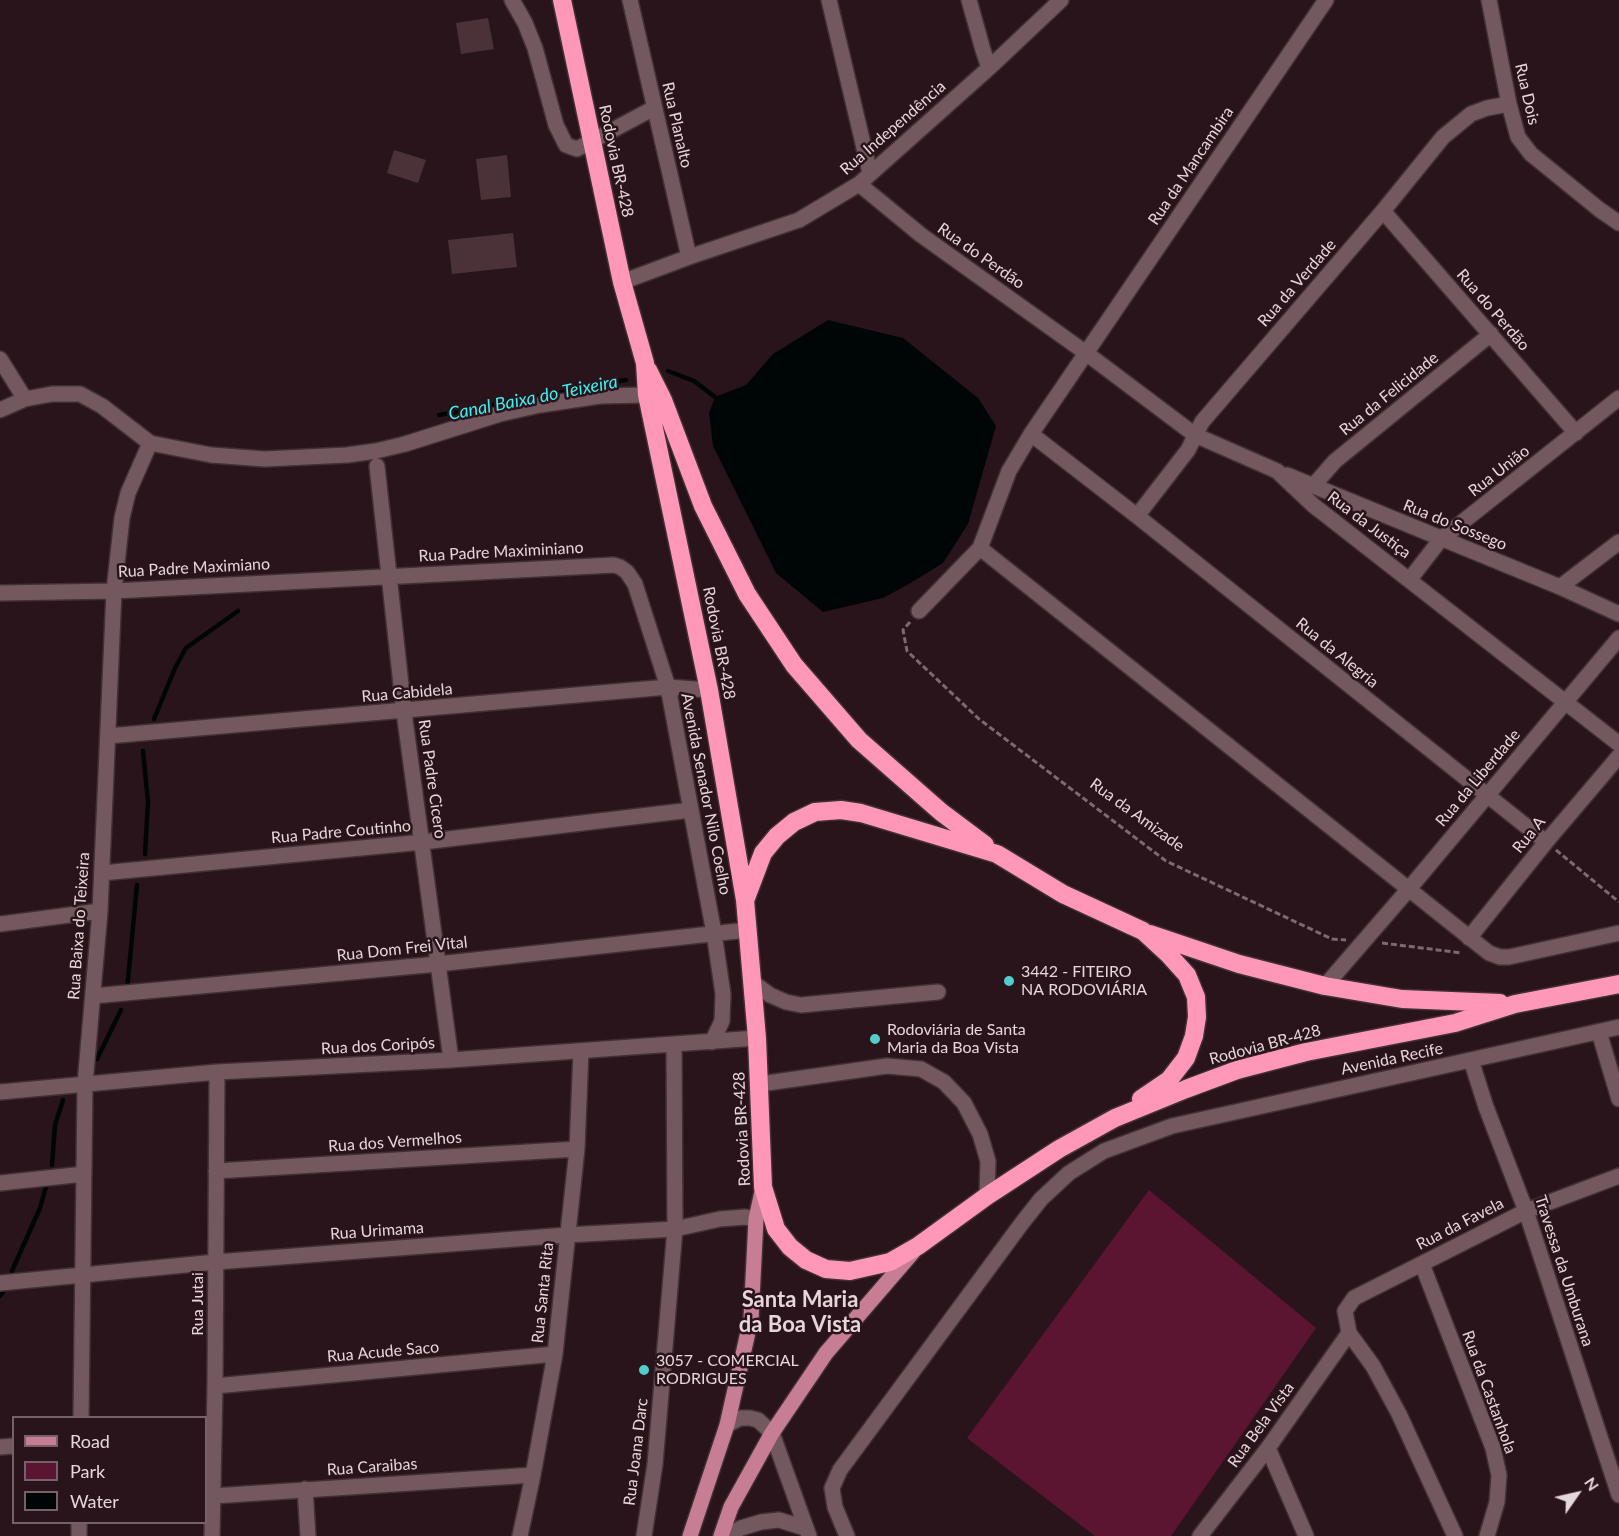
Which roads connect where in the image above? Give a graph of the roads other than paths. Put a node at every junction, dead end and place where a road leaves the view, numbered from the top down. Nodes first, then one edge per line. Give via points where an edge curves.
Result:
1 (512, 0) edge
2 (562, 0) edge
3 (630, 0) edge
4 (829, 0) edge
5 (969, 0) edge
6 (1061, 0) edge
7 (1326, 0) edge
8 (1489, 0) edge
9 (989, 68) junction
10 (1509, 104) junction
11 (654, 108) junction
12 (592, 142) junction
13 (865, 178) junction
14 (1383, 211) junction
15 (1619, 223) edge
16 (689, 257) junction
17 (622, 282) junction
18 (1491, 334) junction
19 (1086, 353) junction
20 (0, 359) edge
21 (645, 363) junction
22 (647, 395) junction
23 (1619, 398) edge
24 (25, 399) junction
25 (0, 410) edge
26 (1576, 433) junction
27 (1031, 434) junction
28 (1195, 435) junction
29 (150, 443) junction
30 (376, 466) dead end
31 (1277, 471) junction
32 (1313, 486) junction
33 (1137, 516) junction
34 (1441, 539) junction
35 (1619, 542) edge
36 (981, 548) junction
37 (614, 565) joint
38 (390, 576) junction
39 (1410, 579) junction
40 (1560, 587) junction
41 (114, 591) junction
42 (0, 593) edge
43 (919, 611) road end
44 (1619, 614) edge
45 (1619, 638) edge
46 (668, 687) junction
47 (708, 690) junction
48 (1565, 702) junction
49 (404, 712) junction
50 (108, 736) junction
51 (1619, 744) edge
52 (1619, 756) edge
53 (1486, 796) junction
54 (691, 810) junction
55 (423, 842) junction
56 (1546, 842) junction
57 (997, 854) junction
58 (102, 873) junction
59 (1408, 890) junction
60 (745, 900) junction
61 (100, 911) junction
62 (0, 924) edge
63 (747, 930) junction
64 (1143, 931) junction
65 (714, 933) junction
66 (1619, 933) edge
67 (1468, 946) junction
68 (438, 964) junction
69 (751, 981) junction
70 (1619, 984) edge
71 (1325, 986) junction
72 (938, 992) dead end
73 (93, 996) junction
74 (1515, 1004) junction
75 (1619, 1027) edge
76 (1599, 1032) junction
77 (757, 1038) junction
78 (712, 1042) junction
79 (674, 1044) junction
80 (581, 1051) junction
81 (451, 1060) junction
82 (1471, 1060) junction
83 (217, 1072) junction
84 (85, 1084) junction
85 (760, 1084) junction
86 (0, 1092) edge
87 (1619, 1100) edge
88 (1115, 1118) junction
89 (577, 1149) junction
90 (216, 1172) junction
91 (84, 1174) junction
92 (1619, 1176) edge
93 (0, 1183) edge
94 (763, 1187) junction
95 (987, 1196) junction
96 (1526, 1211) junction
97 (756, 1219) junction
98 (675, 1229) junction
99 (567, 1235) junction
100 (918, 1246) junction
101 (216, 1262) junction
102 (1422, 1264) junction
103 (83, 1274) junction
104 (0, 1283) edge
105 (1349, 1333) junction
106 (555, 1354) junction
107 (216, 1386) junction
108 (81, 1416) edge
109 (727, 1425) junction
110 (772, 1433) junction
111 (1268, 1448) junction
112 (533, 1475) junction
113 (305, 1490) junction
114 (1619, 1495) edge
115 (213, 1496) junction
116 (807, 1532) edge
117 (212, 1536) edge
118 (308, 1536) edge
119 (520, 1536) edge
120 (644, 1536) edge
121 (690, 1536) edge
122 (721, 1536) edge
123 (726, 1536) edge
124 (847, 1536) edge
125 (1200, 1536) edge
126 (1306, 1536) edge
127 (1455, 1536) edge
128 (1487, 1536) edge

1 - 12 street via 535,48 561,138 577,149
2 - 12 highway, Rodovia BR-428
3 - 11 street, Rua Planalto
4 - 13 street
5 - 9 street
6 - 9 street, Rua Independência
7 - 19 street, Rua da Mancambira
8 - 10 street, Rua Dois
9 - 13 street, Rua Independência
10 - 14 street, Rua da Verdade via 1470,114 1455,126
10 - 15 street, Rua Dois via 1518,137 1531,154
11 - 12 street
11 - 16 street, Rua Planalto
12 - 17 highway, Rodovia BR-428
13 - 16 street, Rua Independência via 799,220
13 - 19 street, Rua do Perdão via 921,236
14 - 18 street, Rua do Perdão
14 - 28 street, Rua da Verdade
16 - 17 street, Rua Independência
17 - 21 highway, Rodovia BR-428
18 - 26 street, Rua do Perdão
18 - 32 street, Rua da Felicidade via 1335,461
19 - 27 street, Rua da Mancambira
19 - 28 street, Rua da Justiça
20 - 24 street
21 - 22 highway, Rodovia BR-428
21 - 57 highway, Rodovia BR-428 via 703,506 747,594 794,665 859,740 941,812
22 - 29 street via 600,396 540,405 405,444 347,455 265,459 211,455
22 - 47 highway, Rodovia BR-428
23 - 26 street, Rua União
24 - 25 street
24 - 29 street via 80,394
26 - 34 street, Rua União
27 - 33 street, Rua da Alegria
27 - 36 street, Rua da Mancambira via 1009,471
28 - 31 street, Rua da Justiça
28 - 33 street, Rua da Verdade via 1188,450
29 - 41 street, Rua Baixa do Teixeira via 128,493
30 - 38 street, Rua Padre Cicero
31 - 32 street, Rua do Sossego
31 - 39 street, Rua da Justiça via 1312,505
32 - 34 street, Rua do Sossego
33 - 53 street, Rua da Alegria
34 - 39 street, Rua União
34 - 40 street, Rua do Sossego
35 - 40 street
36 - 43 street
36 - 59 street
37 - 38 street, Rua Padre Maximiniano
37 - 46 street, Avenida Senador Nilo Coelho via 627,572 636,584
38 - 41 street, Rua Padre Maximiano
38 - 49 street, Rua Padre Cicero
39 - 48 street, Rua da Justiça
40 - 44 street, Rua do Sossego
41 - 42 street, Rua Padre Maximiano
41 - 50 street, Rua Baixa do Teixeira
45 - 48 street, Rua da Liberdade
46 - 47 street, Rua Cabidela
46 - 49 street, Rua Cabidela
46 - 54 street, Avenida Senador Nilo Coelho
47 - 60 highway, Rodovia BR-428
48 - 51 street, Rua da Justiça
48 - 53 street, Rua da Liberdade
49 - 50 street, Rua Cabidela
49 - 55 street, Rua Padre Cicero
50 - 58 street, Rua Baixa do Teixeira
52 - 56 street, Rua A
53 - 56 street, Rua da Alegria
53 - 59 street, Rua da Liberdade
54 - 55 street, Rua Padre Coutinho
54 - 65 street, Avenida Senador Nilo Coelho
55 - 58 street, Rua Padre Coutinho
55 - 68 street, Rua Padre Cicero
56 - 67 street, Rua A
57 - 60 highway via 861,813 815,812 794,822 763,853
57 - 64 highway via 1063,894
58 - 61 street, Rua Baixa do Teixeira
59 - 67 street
59 - 71 street, Rua da Liberdade
60 - 63 highway, Rodovia BR-428
61 - 62 street
61 - 73 street, Rua Baixa do Teixeira
63 - 65 street, Rua Dom Frei Vital
63 - 69 highway, Rodovia BR-428
64 - 71 highway, Rodovia BR-428 via 1239,964
64 - 88 highway via 1186,975 1196,998 1197,1017 1186,1058 1169,1080
65 - 68 street, Rua Dom Frei Vital
65 - 78 street, Avenida Senador Nilo Coelho via 723,1009
66 - 67 street via 1509,957
68 - 73 street, Rua Dom Frei Vital
68 - 81 street, Rua Padre Cicero
69 - 72 street via 770,995 801,1005
69 - 77 highway, Rodovia BR-428
70 - 74 highway, Rodovia BR-428
71 - 74 highway, Rodovia BR-428 via 1402,999
73 - 84 street, Rua Baixa do Teixeira
74 - 88 highway, Rodovia BR-428 via 1455,1023 1306,1052 1237,1070
75 - 76 street, Avenida Recife
76 - 82 street, Avenida Recife
76 - 87 street
77 - 78 street, Rua dos Coripós
77 - 85 highway, Rodovia BR-428
78 - 79 street, Rua dos Coripós
79 - 80 street, Rua dos Coripós
79 - 98 street
80 - 81 street, Rua dos Coripós
80 - 89 street, Rua Santa Rita
81 - 83 street, Rua dos Coripós
82 - 96 street, Travessa da Umburana
82 - 124 street, Avenida Recife via 1172,1126 1104,1150 1069,1173 1041,1199 840,1470 832,1488 834,1507
83 - 84 street, Rua dos Coripós
83 - 90 street, Rua Jutai
84 - 86 street, Rua dos Coripós
84 - 91 street, Rua Baixa do Teixeira
85 - 94 highway, Rodovia BR-428
85 - 95 street via 887,1066 921,1069 944,1082 964,1103 988,1161
88 - 95 highway, Rodovia BR-428
89 - 90 street, Rua dos Vermelhos
89 - 99 street, Rua Santa Rita
90 - 101 street, Rua Jutai
91 - 93 street
91 - 103 street, Rua Baixa do Teixeira
92 - 96 street, Rua da Favela
94 - 97 main road
94 - 100 highway, Rodovia BR-428 via 776,1228 790,1247 826,1269 850,1271 872,1267
95 - 100 highway, Rodovia BR-428
96 - 102 street, Rua da Favela
96 - 114 street, Travessa da Umburana
97 - 98 street, Rua Urimama via 720,1219
97 - 109 main road via 751,1319
98 - 99 street, Rua Urimama
98 - 120 street, Rua Joana Darc via 655,1464
99 - 101 street, Rua Urimama
99 - 106 street, Rua Santa Rita
100 - 110 main road via 826,1353
101 - 103 street, Rua Urimama
101 - 107 street, Rua Jutai
102 - 105 street, Rua da Favela via 1354,1298 1345,1311
102 - 128 street, Rua da Castanhola via 1493,1448 1499,1475 1497,1502
103 - 104 street, Rua Urimama
103 - 108 street, Rua Baixa do Teixeira
105 - 111 street, Rua Bela Vista
105 - 127 street via 1373,1366 1399,1414
106 - 107 street, Rua Acude Saco
106 - 112 street, Rua Santa Rita
107 - 115 street, Rua Jutai
109 - 110 street via 750,1418
109 - 121 main road
110 - 116 street
110 - 122 main road via 731,1507
111 - 125 street, Rua Bela Vista
111 - 126 street
112 - 113 street, Rua Caraibas
112 - 119 street, Rua Santa Rita
113 - 115 street, Rua Caraibas
113 - 118 street
115 - 117 street, Rua Jutai
116 - 123 street via 779,1520 760,1522

